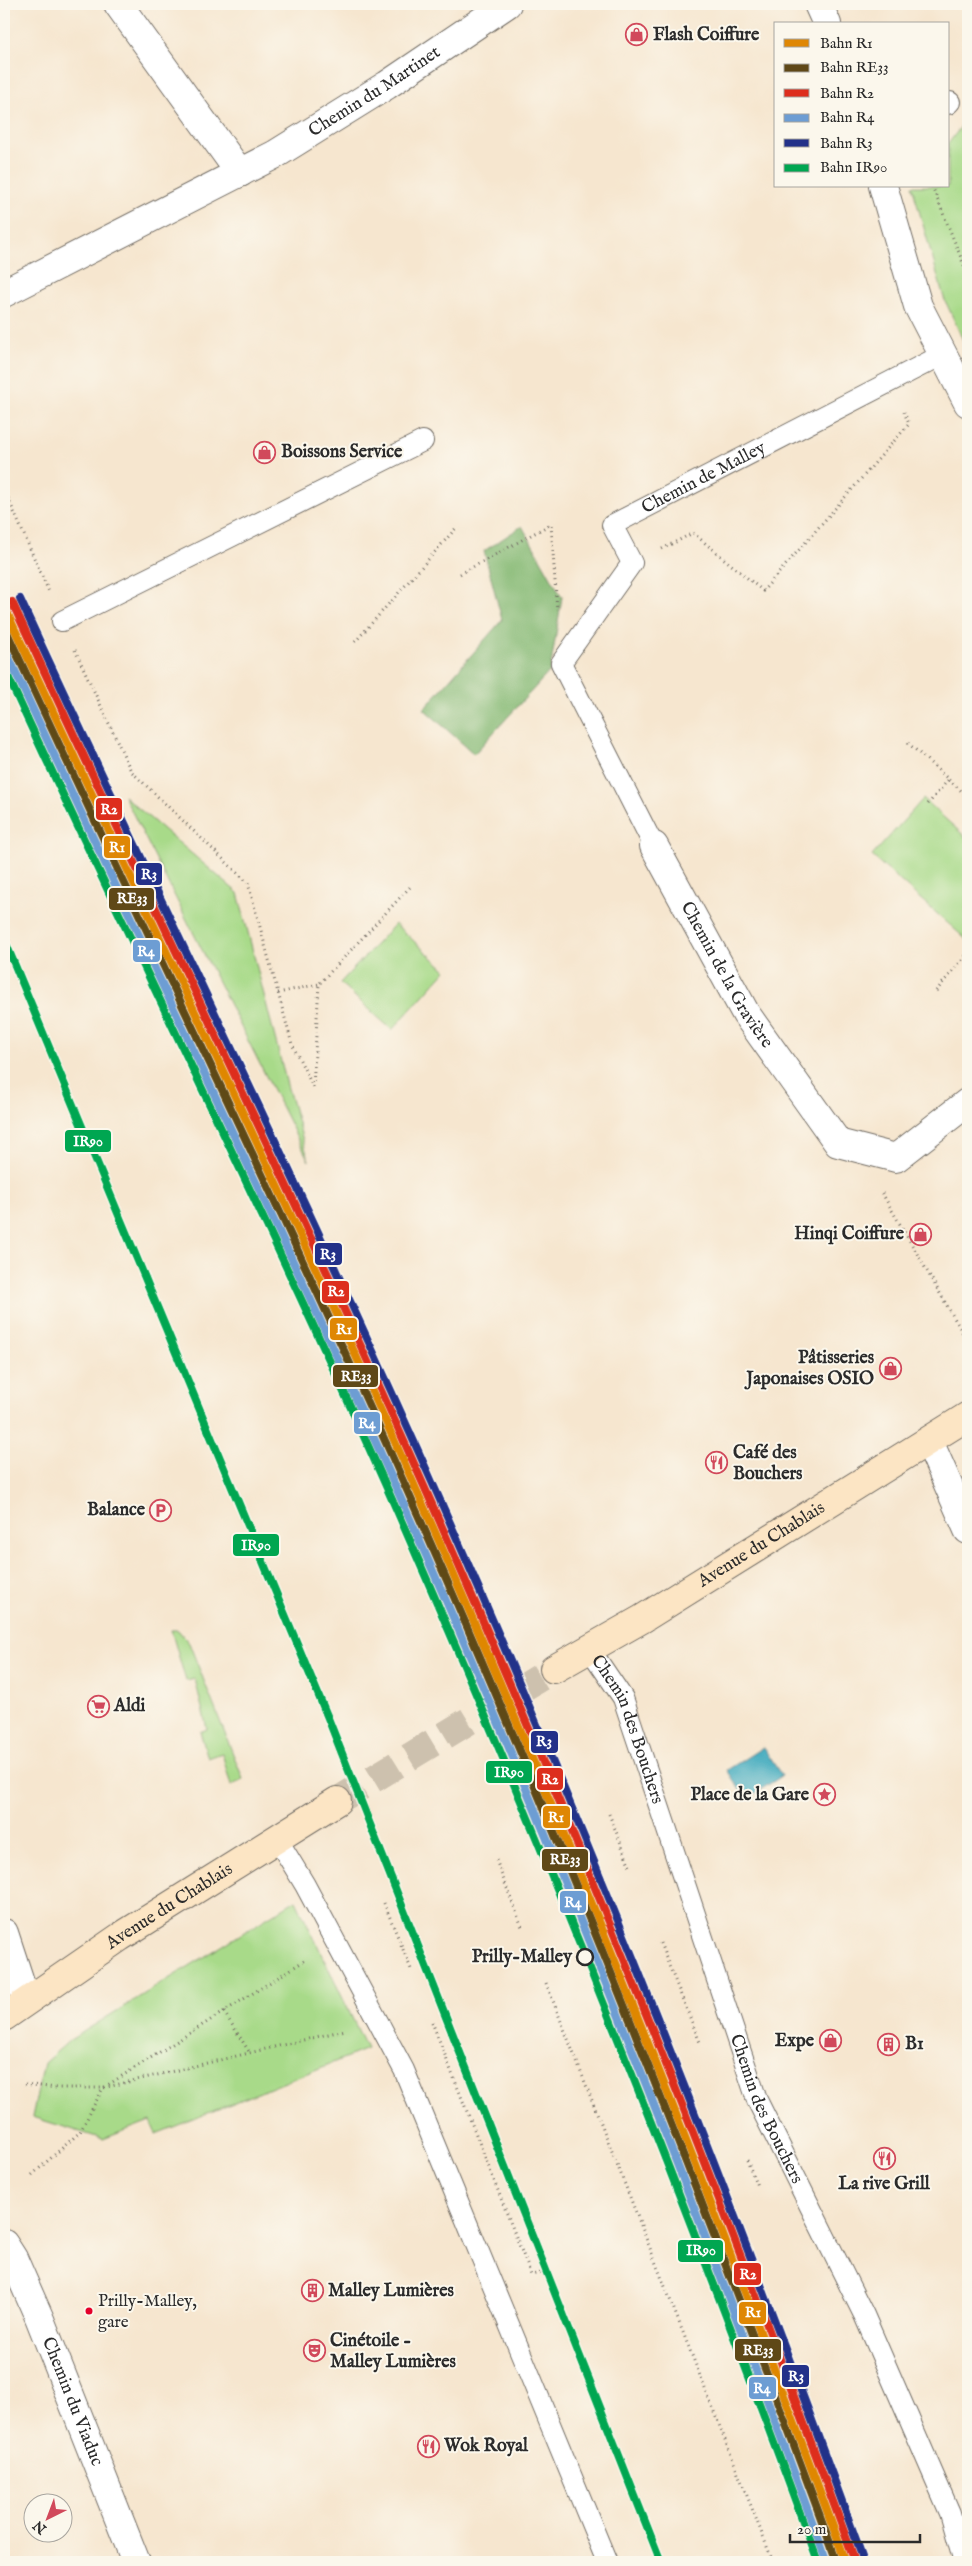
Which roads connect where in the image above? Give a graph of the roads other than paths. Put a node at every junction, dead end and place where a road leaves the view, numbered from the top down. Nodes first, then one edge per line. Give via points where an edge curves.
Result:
1 (118, 4) edge
2 (506, 4) edge
3 (818, 4) edge
4 (826, 22) edge
5 (240, 173) junction
6 (884, 188) edge
7 (4, 293) edge
8 (942, 355) junction
9 (968, 403) edge
10 (423, 441) dead end
11 (62, 621) road end
12 (561, 662) joint
13 (654, 846) joint
14 (968, 1102) edge
15 (968, 1416) edge
16 (929, 1441) junction
17 (968, 1530) edge
18 (589, 1648) junction
19 (554, 1669) tunnel mouth
20 (337, 1801) tunnel mouth
21 (276, 1838) junction
22 (4, 1934) edge
23 (26, 2000) junction
24 (4, 2016) edge
25 (4, 2244) edge
26 (136, 2562) edge
27 (607, 2562) edge
28 (964, 2562) edge

1 - 5 street
2 - 5 street, Chemin du Martinet via 387,85
3 - 4 street
5 - 7 street, Chemin du Martinet
6 - 8 street via 918,306
8 - 9 street
8 - 12 lane, Chemin de Malley via 612,525 632,563
10 - 11 lane
12 - 13 lane, Chemin de la Gravière
13 - 14 street, Chemin de la Gravière via 746,1014 838,1143 896,1158
15 - 16 main road, Avenue du Chablais
16 - 17 street
16 - 18 main road, Avenue du Chablais
18 - 19 main road, Avenue du Chablais
18 - 28 lane, Chemin des Bouchers via 623,1698 757,2100 864,2315 950,2512
20 - 21 main road, Avenue du Chablais
21 - 23 main road, Avenue du Chablais
21 - 27 lane via 404,2070
22 - 23 street
23 - 24 main road, Avenue du Chablais
25 - 26 street, Chemin du Viaduc via 38,2317

